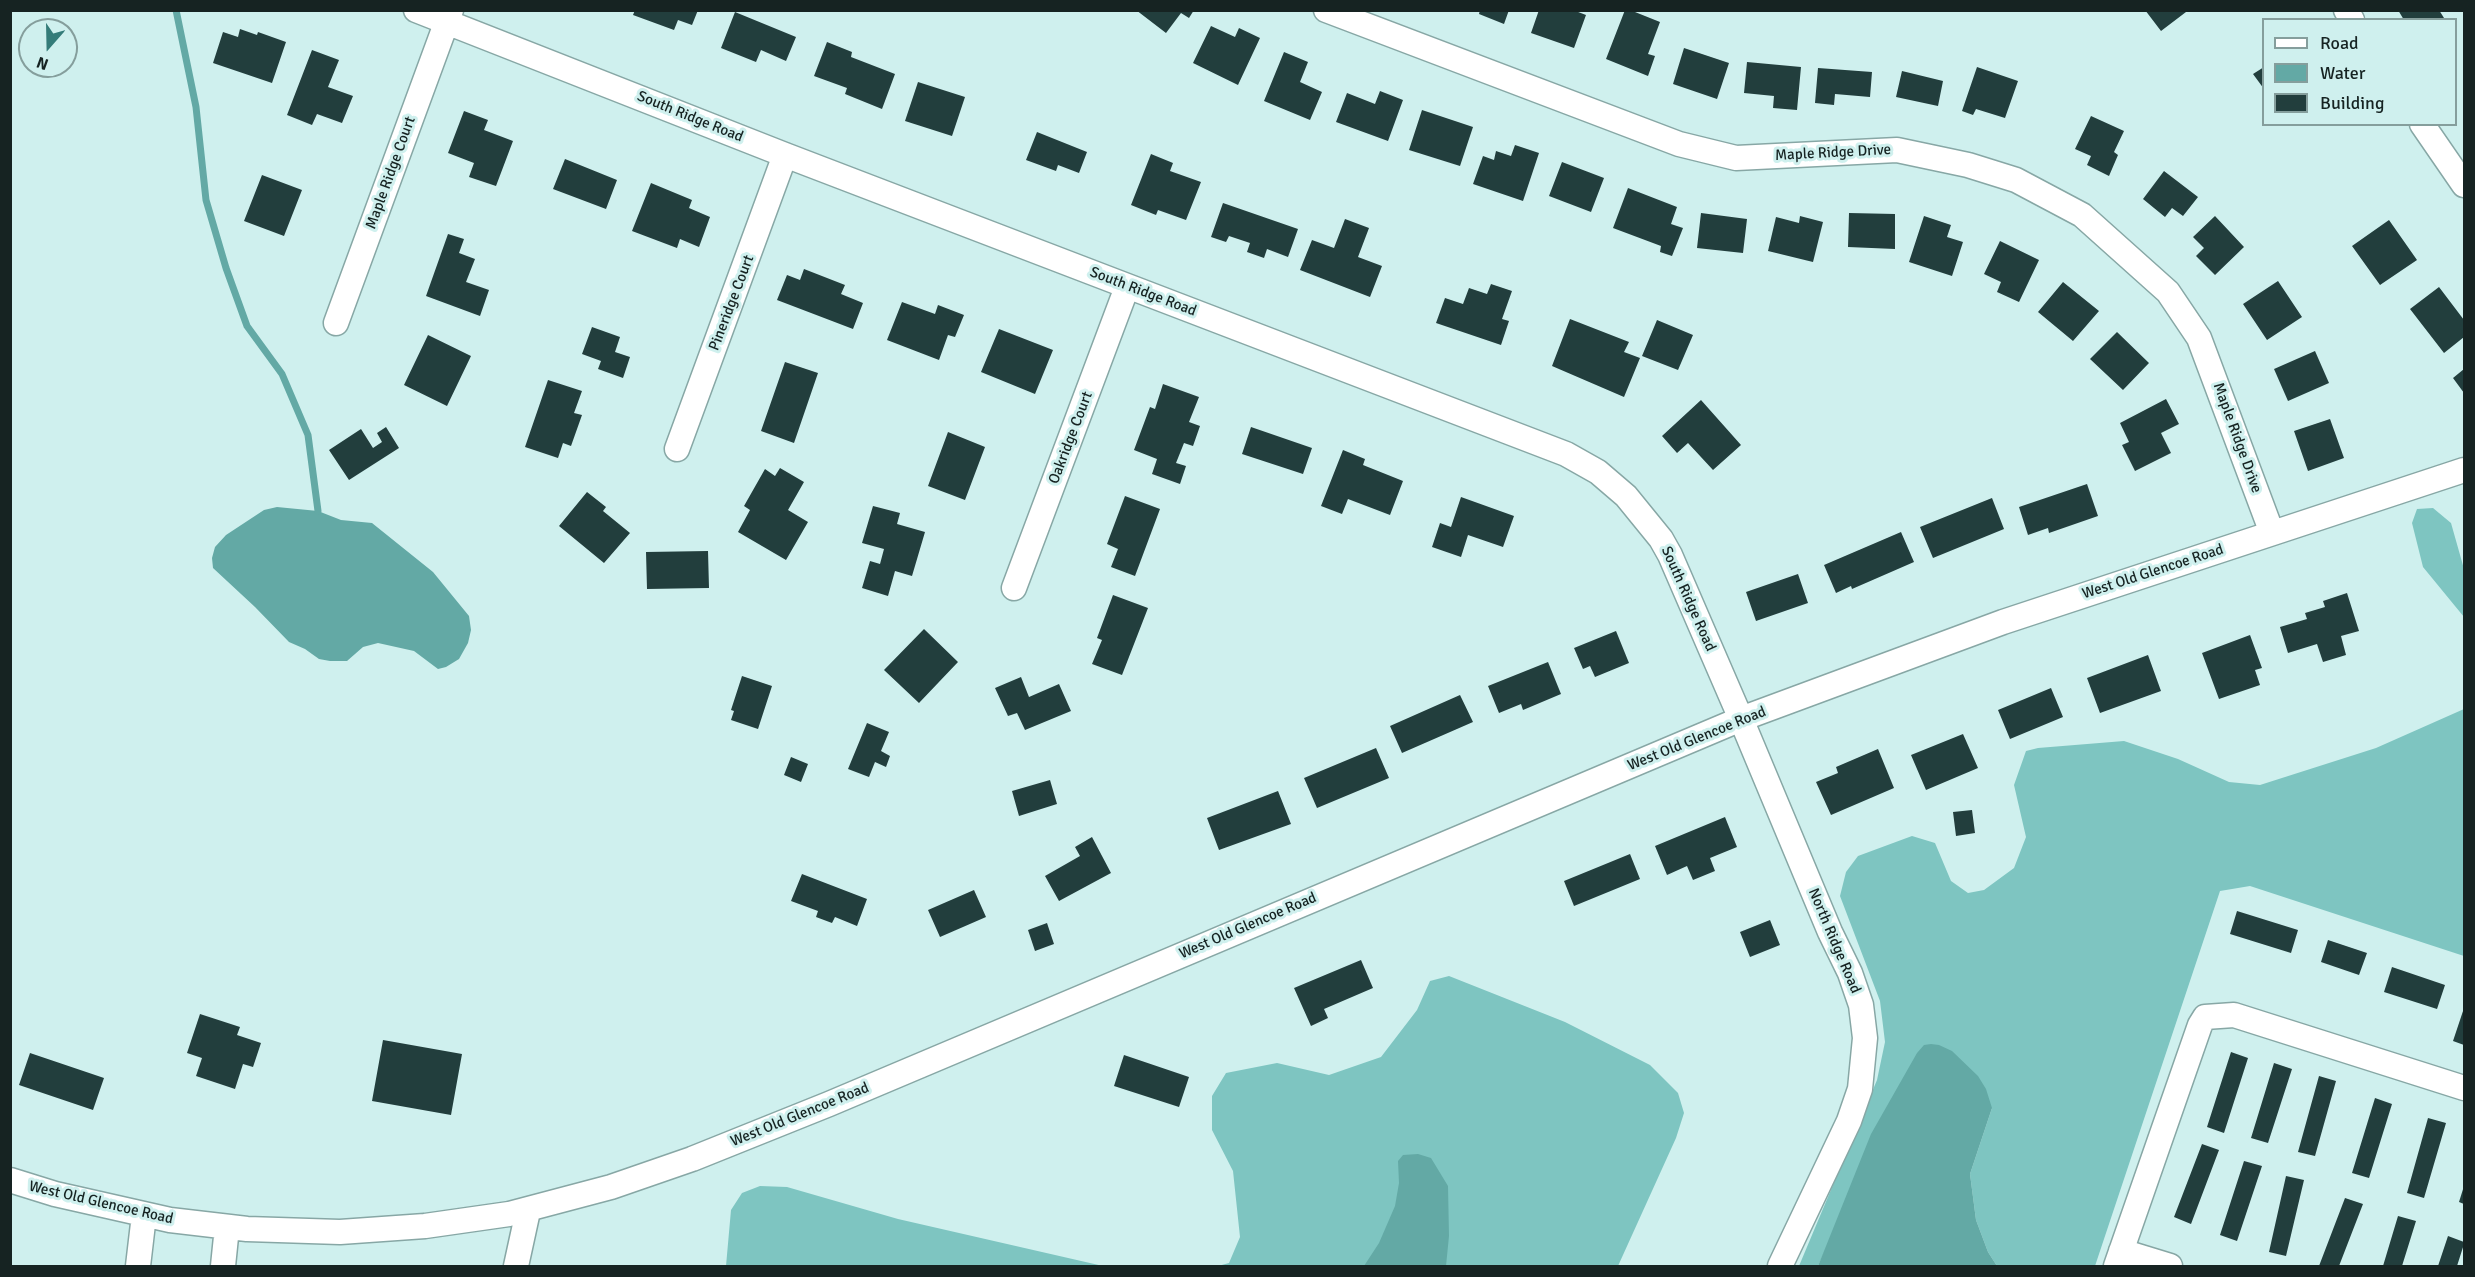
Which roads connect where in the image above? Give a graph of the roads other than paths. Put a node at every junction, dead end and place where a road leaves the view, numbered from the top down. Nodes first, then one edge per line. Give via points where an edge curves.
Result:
1 (416, 10) edge
2 (1326, 10) edge
3 (449, 16) edge
4 (2423, 126) edge
5 (785, 155) junction
6 (2464, 185) edge
7 (1127, 287) junction
8 (336, 323) dead end
9 (677, 449) dead end
10 (2464, 470) edge
11 (2272, 533) junction
12 (1014, 588) dead end
13 (1741, 719) junction
14 (2464, 1088) edge
15 (10, 1180) edge
16 (528, 1210) junction
17 (144, 1215) junction
18 (227, 1227) junction
19 (2119, 1259) edge
20 (138, 1266) edge
21 (223, 1266) edge
22 (516, 1266) edge
23 (1780, 1266) edge
24 (2170, 1266) edge

1 - 3 street, South Ridge Road
2 - 11 street, Maple Ridge Drive via 1679,144 1736,158 1897,150 2016,180 2082,215 2169,292 2199,338
3 - 5 street, South Ridge Road
3 - 8 street, Maple Ridge Court
4 - 6 street
5 - 7 street, South Ridge Road
5 - 9 street, Pineridge Court
7 - 12 street, Oakridge Court
7 - 13 street, South Ridge Road via 1566,453 1598,472 1626,496 1661,539
10 - 11 street, West Old Glencoe Road
11 - 13 street, West Old Glencoe Road via 2003,622
13 - 16 street, West Old Glencoe Road via 785,1122 656,1172
13 - 23 street, North Ridge Road via 1850,973 1861,1005 1865,1038 1860,1089 1849,1120
14 - 19 street via 2234,1016 2205,1017
15 - 17 street, West Old Glencoe Road
16 - 18 street, West Old Glencoe Road via 424,1227 340,1232
16 - 22 street
17 - 18 street, West Old Glencoe Road
17 - 20 street
18 - 21 street
19 - 24 street

